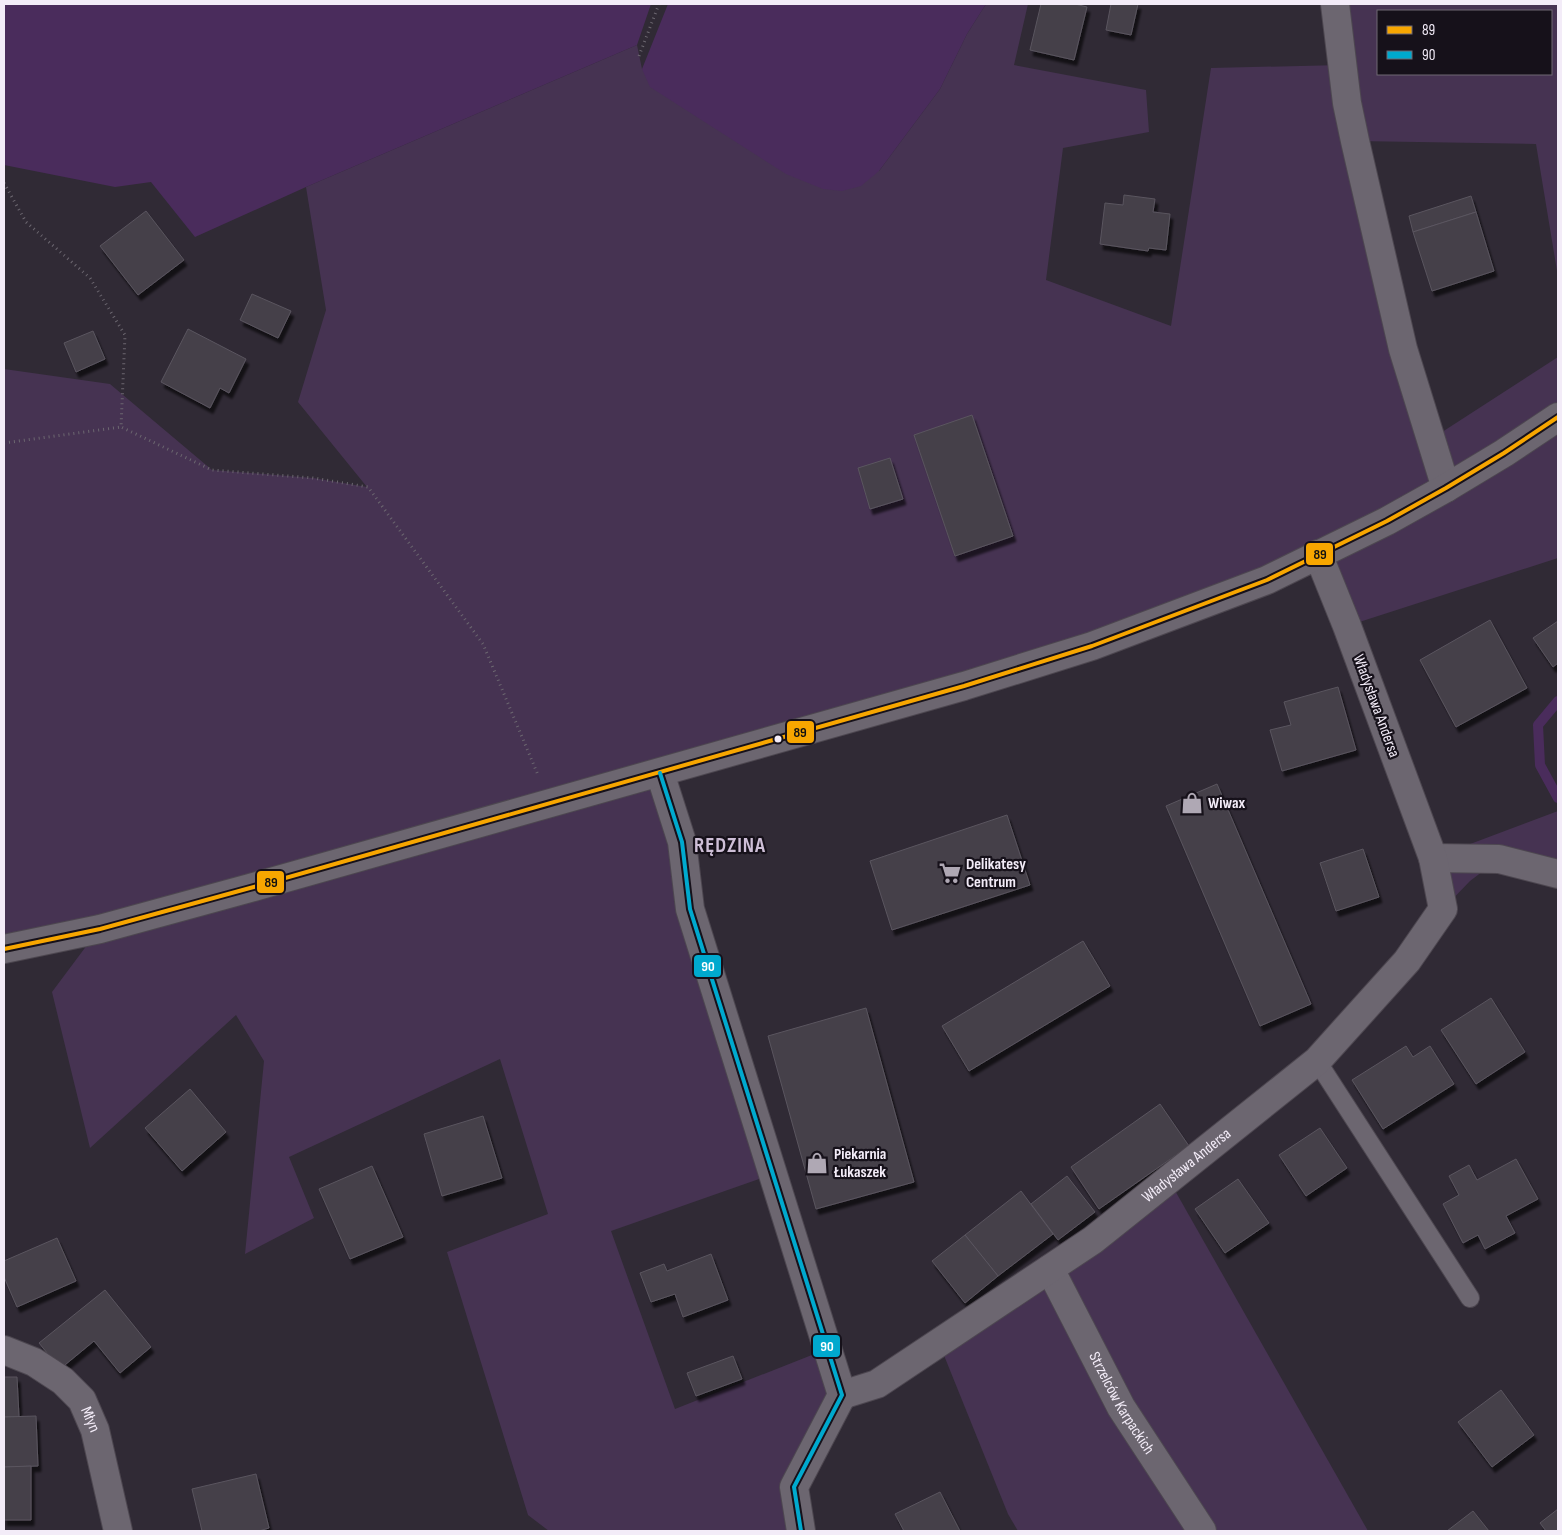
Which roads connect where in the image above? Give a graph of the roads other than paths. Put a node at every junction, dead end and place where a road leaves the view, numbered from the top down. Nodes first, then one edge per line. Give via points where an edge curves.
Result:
1 (1335, 4) edge
2 (1558, 417) edge
3 (1446, 488) junction
4 (1318, 554) junction
5 (660, 773) junction
6 (1433, 858) junction
7 (1558, 874) edge
8 (4, 949) edge
9 (1317, 1061) junction
10 (1050, 1270) junction
11 (1470, 1298) dead end
12 (4, 1350) edge
13 (842, 1395) junction
14 (118, 1531) edge
15 (802, 1531) edge
16 (1202, 1531) edge

1 - 3 street via 1347,103 1359,160 1403,349
2 - 3 street
3 - 4 street
4 - 5 street via 1267,580 1092,646
4 - 6 street, Władysława Andersa
5 - 8 street via 100,929
5 - 13 street via 682,842 690,909
6 - 7 street via 1499,859
6 - 9 street, Władysława Andersa via 1444,909 1407,961
9 - 10 street, Władysława Andersa via 1093,1240
9 - 11 lane
10 - 13 street, Władysława Andersa via 877,1384
10 - 16 street, Strzelców Karpackich via 1121,1407
12 - 14 street, Młyn via 34,1362 63,1381 82,1400 95,1430
13 - 15 street via 794,1487

